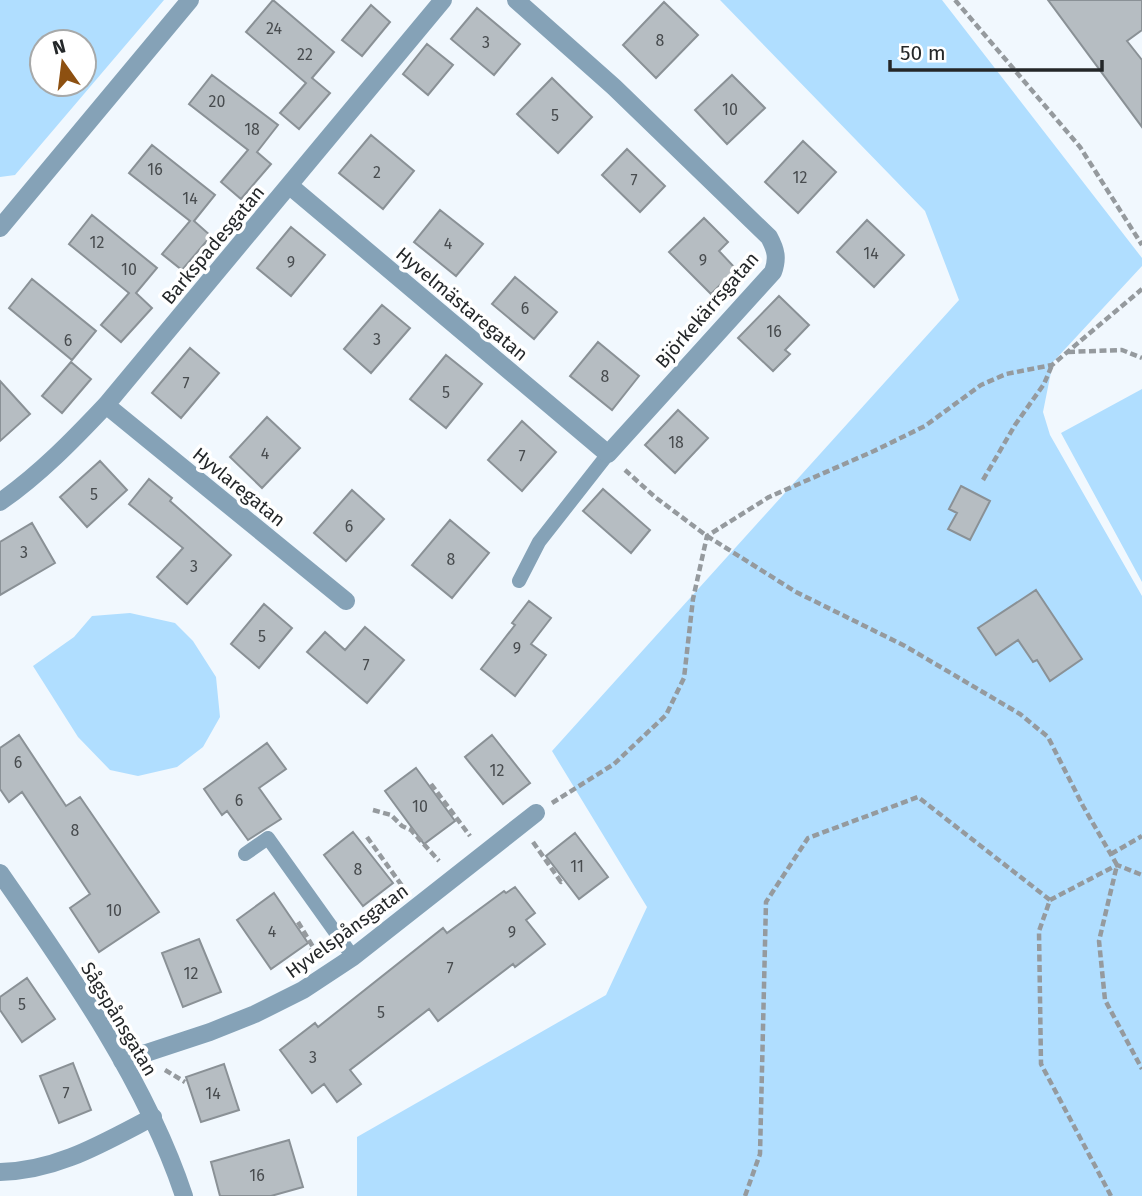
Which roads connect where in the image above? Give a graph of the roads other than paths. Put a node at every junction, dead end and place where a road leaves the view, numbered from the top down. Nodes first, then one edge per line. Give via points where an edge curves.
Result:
1 (190, 0) edge
2 (443, 0) edge
3 (516, 0) edge
4 (290, 186) junction
5 (0, 228) edge
6 (106, 405) junction
7 (608, 454) junction
8 (0, 502) edge
9 (519, 581) dead end
10 (346, 601) dead end
11 (536, 813) road end
12 (245, 854) dead end
13 (0, 873) edge
14 (353, 957) junction
15 (122, 1061) junction
16 (153, 1117) junction
17 (0, 1172) edge
18 (184, 1196) edge

1 - 5 street
2 - 4 street, Barkspadesgatan
3 - 7 street, Björkekärrsgatan via 614,87 769,237 775,249 773,272
4 - 6 street, Barkspadesgatan
4 - 7 street, Hyvelmästaregatan
6 - 8 street, Barkspadesgatan via 60,453
6 - 10 street, Hyvlaregatan
7 - 9 lane, Björkekärrsgatan via 539,542
11 - 14 street, Hyvelspånsgatan
12 - 14 lane via 268,838
13 - 15 street, Sågspånsgatan
14 - 15 street, Hyvelspånsgatan via 255,1014
15 - 16 street, Sågspånsgatan
16 - 17 street via 59,1163
16 - 18 street, Sågspånsgatan

